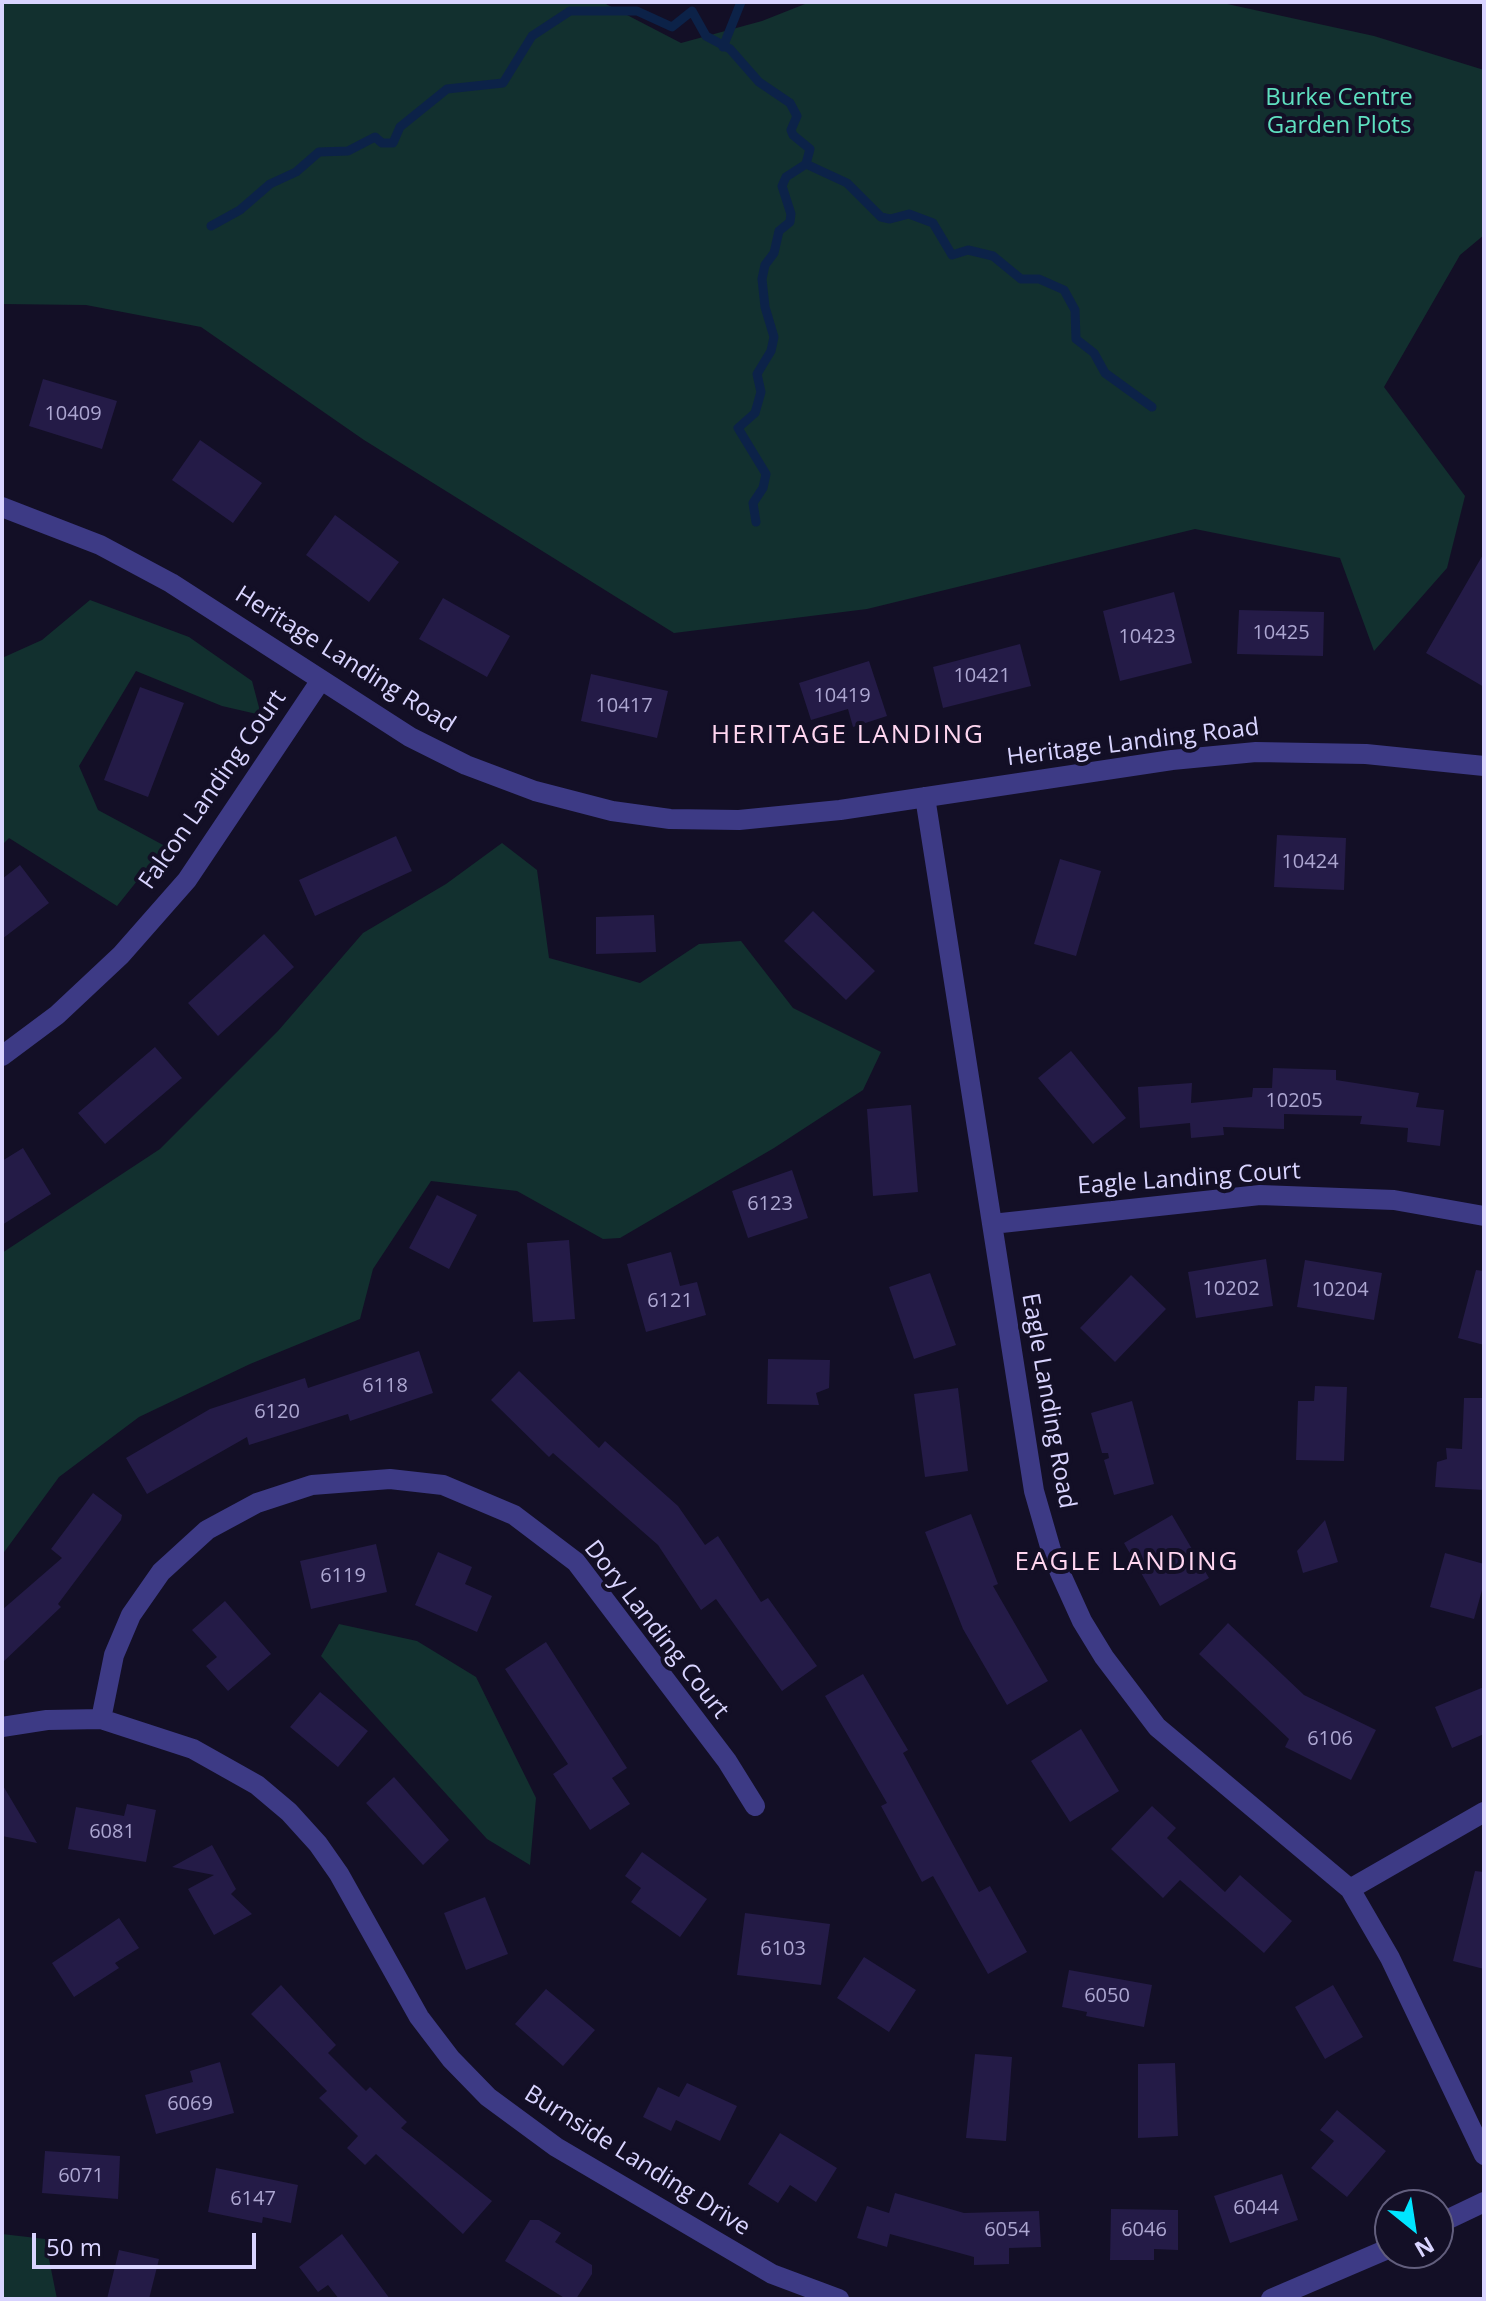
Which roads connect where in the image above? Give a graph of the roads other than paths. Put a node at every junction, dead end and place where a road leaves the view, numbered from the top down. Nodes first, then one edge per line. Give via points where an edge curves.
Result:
1 (2, 507) edge
2 (321, 680) junction
3 (1484, 766) edge
4 (925, 797) junction
5 (2, 1056) edge
6 (1484, 1216) edge
7 (992, 1224) junction
8 (101, 1719) junction
9 (2, 1727) edge
10 (755, 1806) dead end
11 (1484, 1812) edge
12 (1350, 1889) junction
13 (1484, 2155) edge
14 (1484, 2202) edge
15 (1454, 2216) edge
16 (1374, 2255) edge
17 (789, 2291) edge
18 (839, 2299) edge
19 (1271, 2299) edge

1 - 2 street, Heritage Landing Road via 100,545 171,583
2 - 4 street, Heritage Landing Road via 410,737 466,765 535,791 612,811 730,821
2 - 5 street, Falcon Landing Court via 187,880 121,955 57,1015
3 - 4 street, Heritage Landing Road via 1366,754 1256,752
4 - 7 street, Eagle Landing Road
6 - 7 street, Eagle Landing Court via 1394,1200 1260,1195
7 - 12 street, Eagle Landing Road via 1034,1491 1053,1557 1082,1621 1157,1727
8 - 9 street, Burnside Landing Drive
8 - 10 street, Dory Landing Court via 114,1655 131,1615 161,1572 207,1530 257,1503 312,1485 390,1479 430,1484 514,1515 576,1562 727,1761
8 - 17 street, Burnside Landing Drive via 204,1754 257,1785 289,1812 339,1874 419,2017 495,2103 556,2147
11 - 12 street
12 - 13 street, Eagle Landing Road via 1390,1958
14 - 15 street
16 - 19 street
17 - 18 street, Burnside Landing Drive

